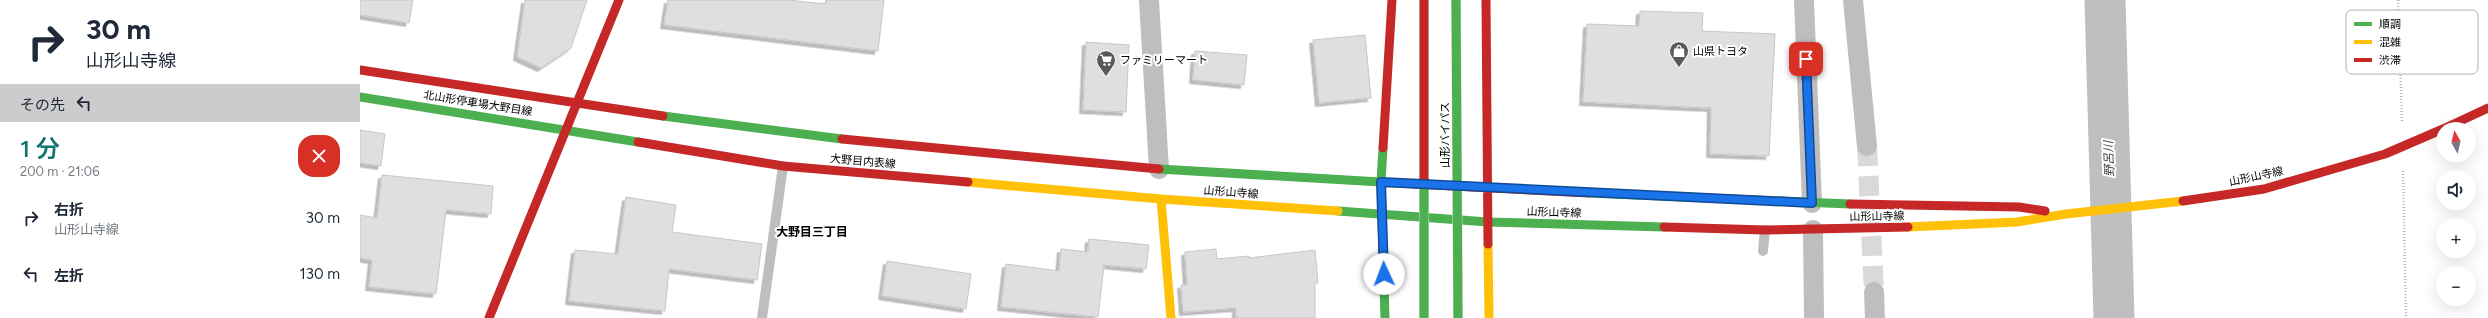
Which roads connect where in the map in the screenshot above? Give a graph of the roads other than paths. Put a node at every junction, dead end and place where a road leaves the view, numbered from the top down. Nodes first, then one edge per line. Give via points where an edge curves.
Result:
1 (619, 0) edge
2 (1149, 0) edge
3 (1392, 0) edge
4 (1424, 0) edge
5 (1456, 0) edge
6 (1486, 0) edge
7 (1804, 0) edge
8 (1853, 0) edge
9 (360, 70) edge
10 (360, 97) edge
11 (576, 104) junction
12 (2488, 108) edge
13 (2458, 122) edge
14 (565, 129) junction
15 (2436, 132) edge
16 (1867, 146) tunnel mouth
17 (783, 166) junction
18 (1158, 169) junction
19 (1381, 182) junction
20 (1489, 188) junction
21 (1161, 199) junction
22 (1812, 203) junction
23 (2066, 214) junction
24 (1382, 215) junction
25 (1488, 222) junction
26 (1765, 230) junction
27 (1813, 230) junction
28 (1763, 251) dead end
29 (1874, 292) tunnel mouth
30 (489, 318) edge
31 (762, 318) edge
32 (1171, 318) edge
33 (1385, 318) edge
34 (1424, 318) edge
35 (1458, 318) edge
36 (1489, 318) edge
37 (1814, 318) edge
38 (1874, 318) edge

1 - 11 main road
2 - 18 street
3 - 19 main road
4 - 34 main road, 山形バイパス, bridge
5 - 35 main road, 山形バイパス, bridge
6 - 20 main road
7 - 22 street
8 - 16 street
9 - 11 main road, 北山形停車場大野目線
10 - 14 main road, 北山形停車場大野目線
11 - 14 main road
11 - 18 main road, 大野目内表線 via 811,136
12 - 13 main road, 山形山寺線
14 - 17 main road, 大野目内表線
14 - 30 main road
15 - 23 main road, 山形山寺線 via 2384,154 2264,188 2152,206
17 - 21 main road, 大野目内表線
17 - 31 lane
18 - 19 main road, 山形山寺線
19 - 20 main road, 山形山寺線
19 - 24 main road
20 - 22 main road, 山形山寺線
20 - 25 main road
21 - 24 main road, 山形山寺線
21 - 32 main road
22 - 23 main road, 山形山寺線 via 2019,207
23 - 27 main road, 山形山寺線 via 2017,222 1961,226
24 - 25 main road, 山形山寺線
24 - 33 main road
25 - 26 main road, 山形山寺線
25 - 36 main road
26 - 27 main road, 山形山寺線
26 - 28 lane
27 - 37 street
29 - 38 street

